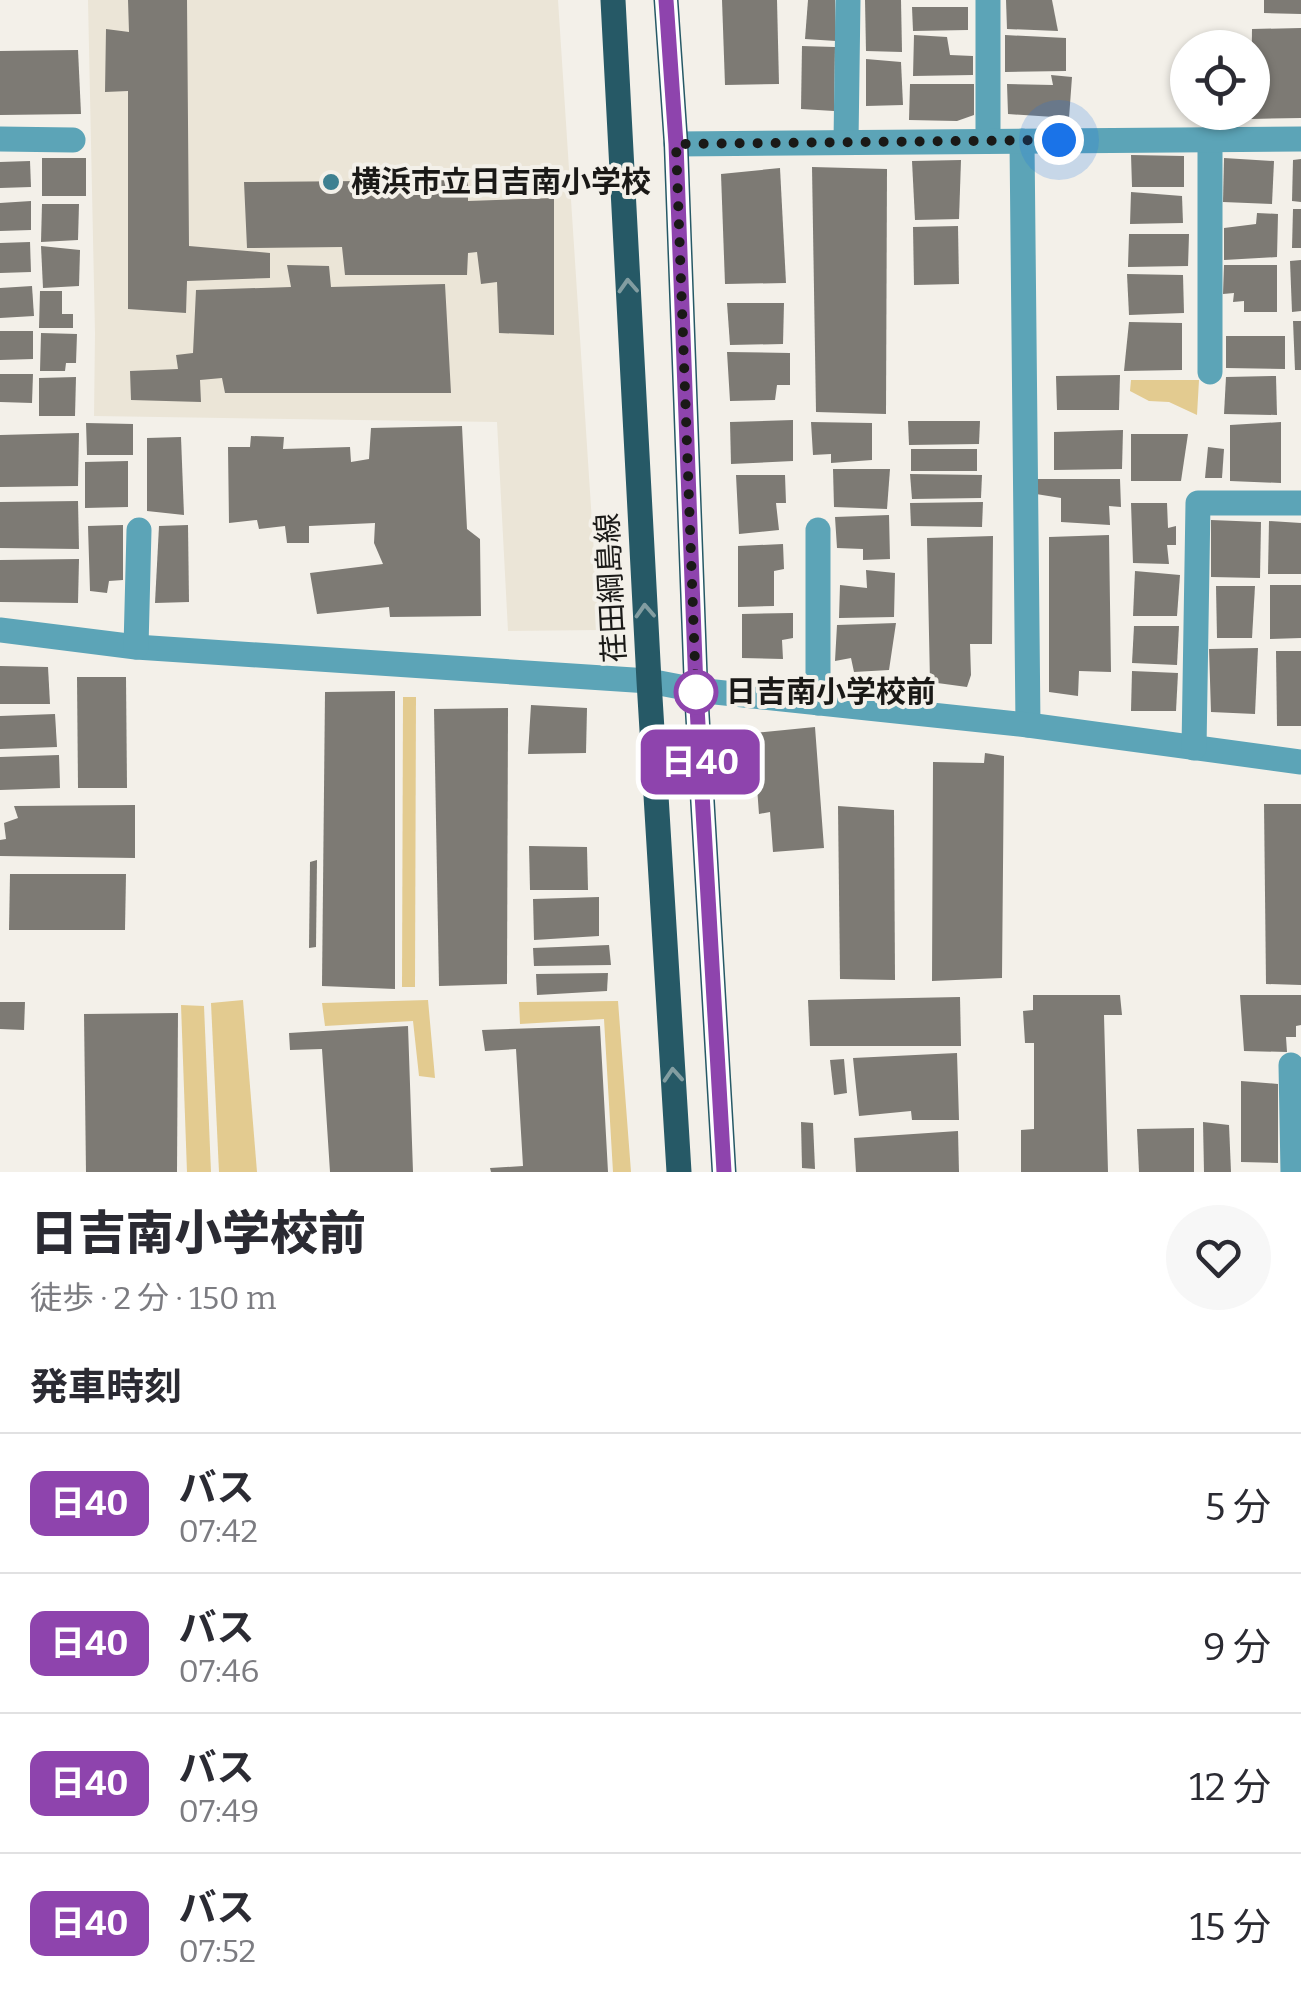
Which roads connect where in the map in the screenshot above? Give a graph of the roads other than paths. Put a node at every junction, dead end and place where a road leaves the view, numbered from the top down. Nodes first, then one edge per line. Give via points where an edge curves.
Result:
1 (613, 0) edge
2 (666, 0) edge
3 (848, 0) edge
4 (988, 0) edge
5 (0, 139) edge
6 (1210, 139) junction
7 (1301, 139) edge
8 (73, 140) dead end
9 (1022, 141) junction
10 (846, 142) junction
11 (988, 142) junction
12 (676, 144) junction
13 (1210, 372) dead end
14 (1301, 503) edge
15 (139, 530) dead end
16 (818, 530) dead end
17 (0, 630) edge
18 (136, 648) junction
19 (649, 681) junction
20 (696, 690) junction
21 (818, 703) junction
22 (1028, 726) junction
23 (1194, 748) junction
24 (1301, 762) edge
25 (1291, 1066) dead end
26 (679, 1172) edge
27 (724, 1172) edge
28 (1293, 1172) edge

19 -> 1 main road, 荏田綱島線
2 - 12 main road
3 - 10 street
4 - 11 street
5 - 8 street
6 - 7 street
6 - 9 street
6 - 13 street
9 - 11 street
9 - 22 street
10 - 11 street
10 - 12 street
12 - 20 main road
14 - 23 street via 1198,503
15 - 18 street
16 - 21 street
17 - 18 street
18 - 19 street
19 - 20 street
26 -> 19 main road, 荏田綱島線
20 - 21 street
20 - 27 main road
21 - 22 street
22 - 23 street
23 - 24 street
25 - 28 street

